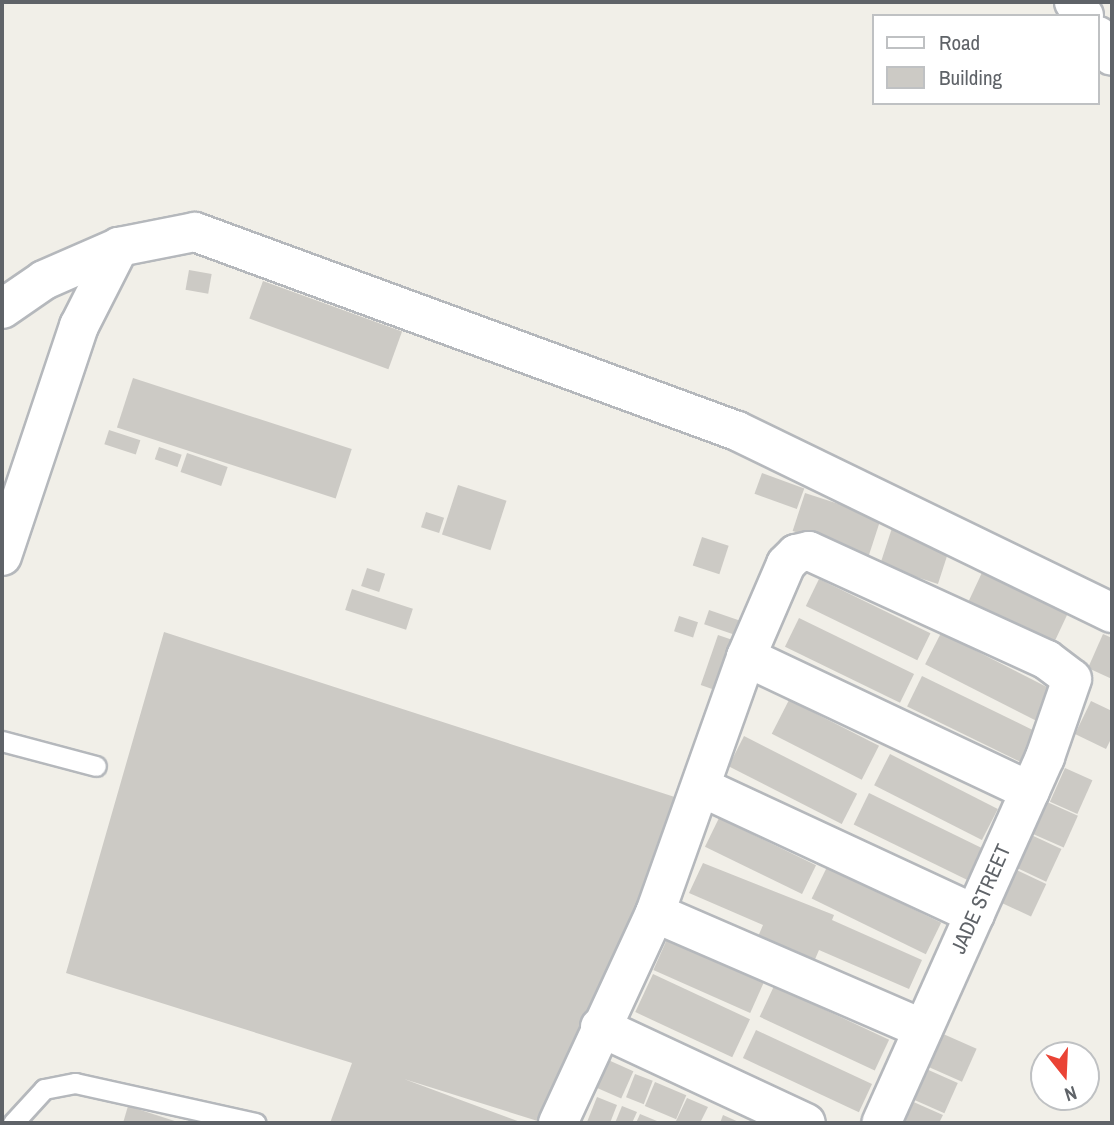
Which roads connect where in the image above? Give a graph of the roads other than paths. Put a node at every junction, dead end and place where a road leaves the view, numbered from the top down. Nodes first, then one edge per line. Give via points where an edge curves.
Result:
1 (1100, 39) edge
2 (1112, 56) edge
3 (119, 247) junction
4 (2, 309) edge
5 (2, 556) edge
6 (1112, 613) edge
7 (746, 657) junction
8 (2, 741) edge
9 (96, 766) dead end
10 (701, 787) junction
11 (1030, 790) junction
12 (655, 913) junction
13 (975, 914) junction
14 (600, 1027) junction
15 (923, 1029) junction
16 (13, 1123) edge
17 (256, 1123) edge
18 (558, 1123) edge
19 (806, 1123) edge
20 (881, 1123) edge

1 - 2 street
3 - 4 street via 44,280
3 - 5 street via 79,326
3 - 6 street via 195,232 724,426
7 - 10 street
7 - 11 street
7 - 11 street, JADE STREET via 786,564 796,554 809,551 1069,673 1072,682
8 - 9 lane
10 - 12 street
10 - 13 street
11 - 13 street, JADE STREET
12 - 14 street
12 - 15 street
13 - 15 street, JADE STREET
14 - 18 street
14 - 19 street
15 - 20 street, JADE STREET
16 - 17 lane via 44,1089 75,1083

